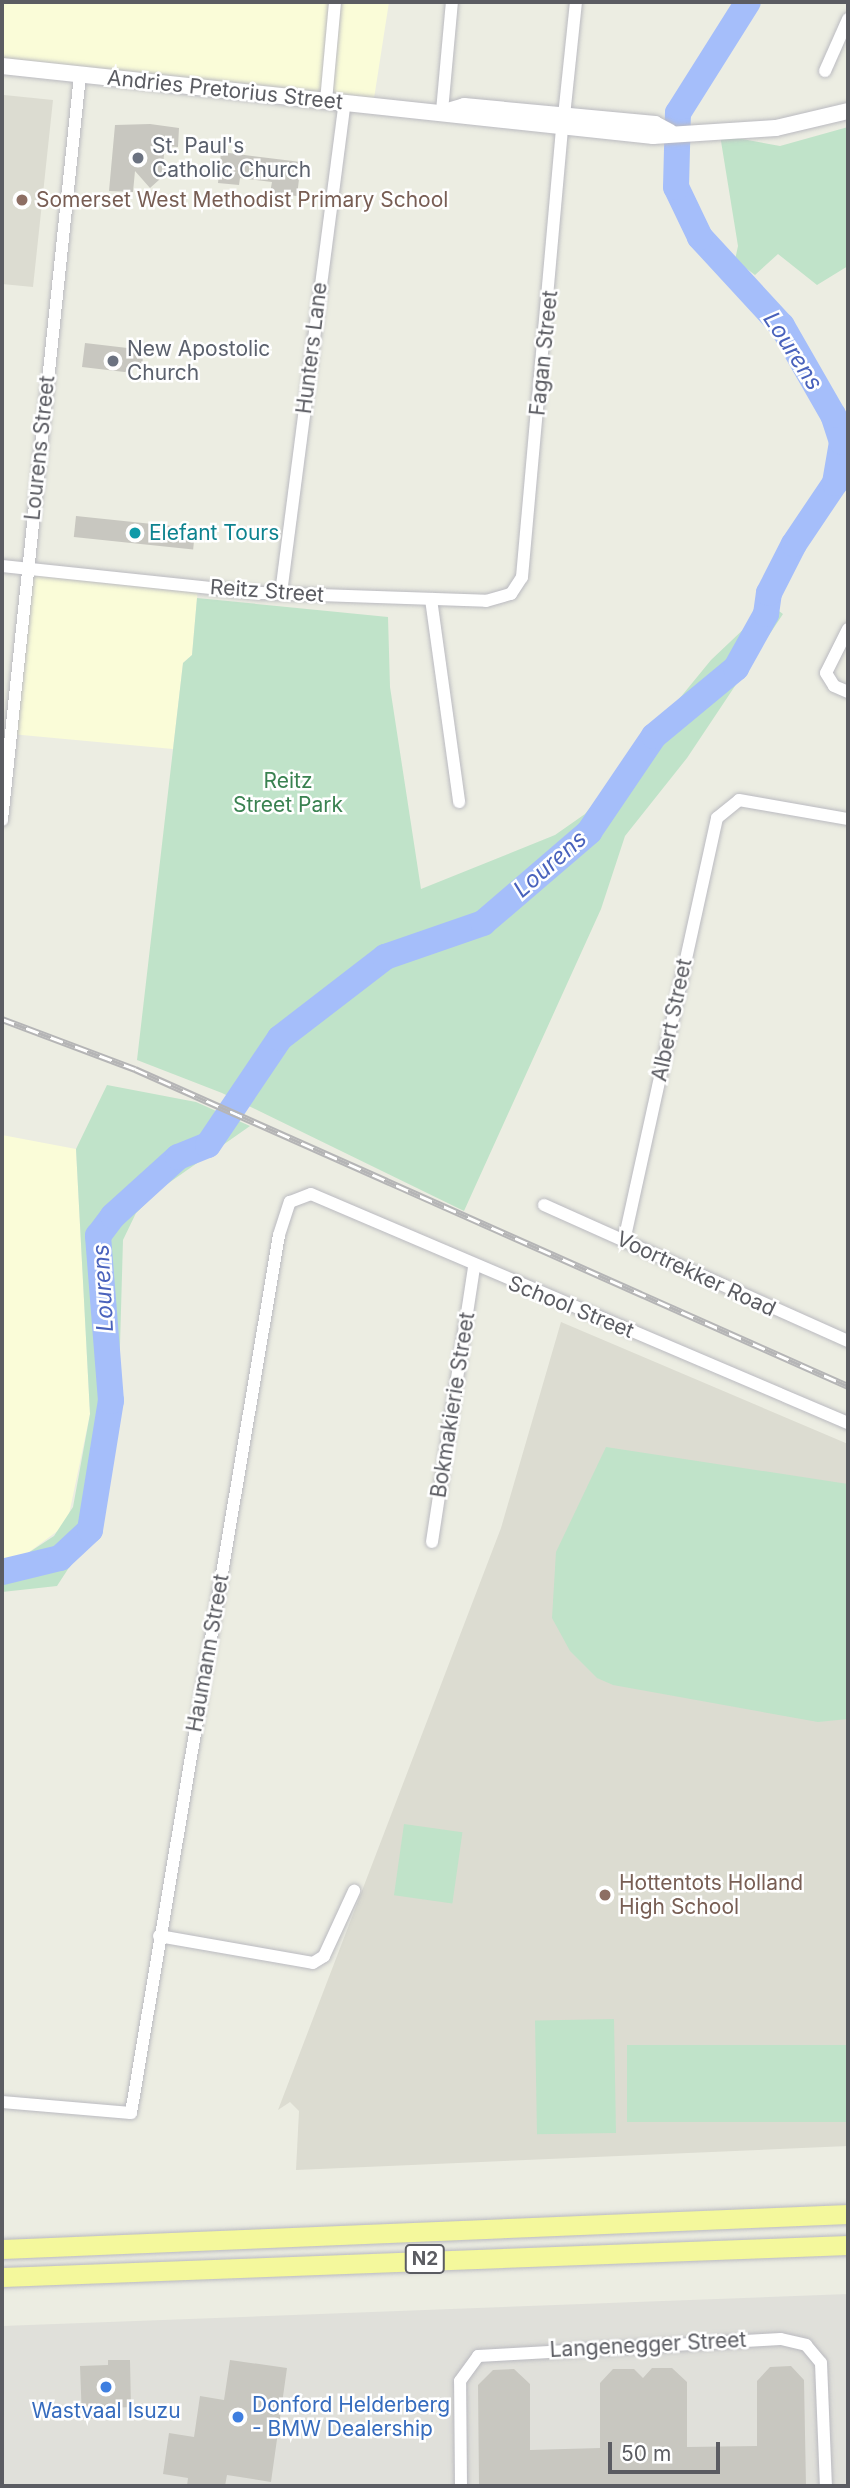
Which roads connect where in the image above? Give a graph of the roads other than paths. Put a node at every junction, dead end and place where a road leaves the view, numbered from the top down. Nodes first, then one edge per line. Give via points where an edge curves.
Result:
1 (335, 2) edge
2 (452, 2) edge
3 (576, 2) edge
4 (848, 19) edge
5 (2, 66) edge
6 (825, 71) dead end
7 (80, 75) junction
8 (326, 101) junction
9 (345, 103) junction
10 (445, 111) junction
11 (848, 111) edge
12 (563, 122) junction
13 (2, 566) edge
14 (28, 569) junction
15 (522, 577) joint
16 (281, 593) junction
17 (431, 599) junction
18 (848, 629) edge
19 (848, 692) edge
20 (459, 802) dead end
21 (848, 819) edge
22 (2, 820) edge
23 (295, 1198) joint
24 (544, 1205) dead end
25 (624, 1241) junction
26 (474, 1267) junction
27 (848, 1341) edge
28 (848, 1423) edge
29 (432, 1542) dead end
30 (354, 1891) dead end
31 (159, 1936) junction
32 (2, 2102) edge
33 (848, 2214) edge
34 (848, 2245) edge
35 (2, 2249) edge
36 (2, 2277) edge
37 (461, 2486) edge
38 (826, 2486) edge

1 - 8 street
2 - 10 street
3 - 12 street, Fagan Street
4 - 6 street
5 - 7 street, Andries Pretorius Street
7 - 8 street, Andries Pretorius Street
7 - 14 street, Lourens Street
8 - 9 street, Andries Pretorius Street
9 - 10 street, Andries Pretorius Street
9 - 16 street, Hunters Lane
10 - 12 street, Andries Pretorius Street via 462,118
11 - 12 street, Andries Pretorius Street via 776,128 730,131 670,132
12 - 15 street, Fagan Street
13 - 14 street, Reitz Street
14 - 16 street, Reitz Street
14 - 22 street, Lourens Street
15 - 17 street, Reitz Street via 511,594 497,600
16 - 17 street, Reitz Street
17 - 20 street
18 - 19 street via 826,673 834,686
21 - 25 street, Albert Street via 739,800 728,804 713,829
23 - 26 street, School Street via 311,1194
23 - 31 street, Haumann Street via 283,1215
24 - 25 street, Voortrekker Road
25 - 27 street, Voortrekker Road
26 - 28 street, School Street
26 - 29 street, Bokmakierie Street
30 - 31 street via 324,1956 313,1963
31 - 32 street, Haumann Street via 131,2113
33 - 35 highway, N2
34 - 36 highway, N2
37 - 38 street, Langenegger Street via 460,2382 478,2356 781,2339 806,2345 821,2363

